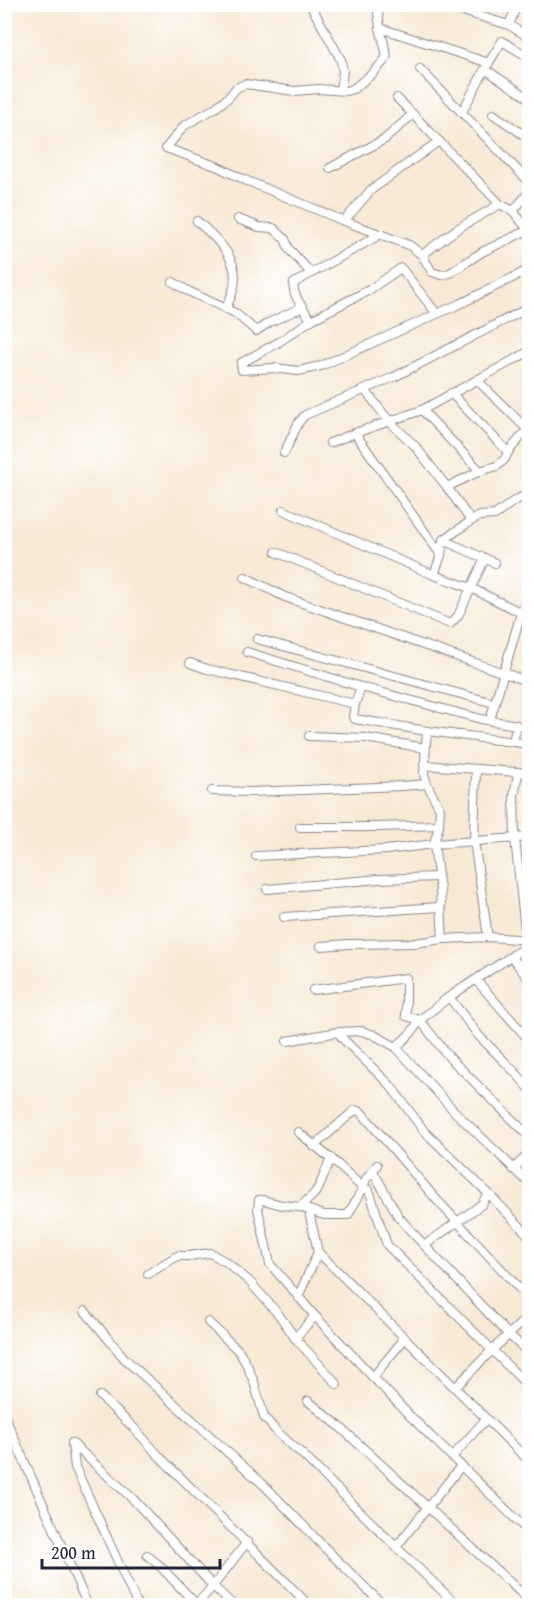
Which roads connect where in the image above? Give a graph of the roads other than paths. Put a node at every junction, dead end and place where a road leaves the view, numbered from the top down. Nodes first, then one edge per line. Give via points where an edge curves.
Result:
1 (310, 4) edge
2 (377, 4) edge
3 (439, 4) edge
4 (517, 4) edge
5 (509, 25) junction
6 (380, 28) junction
7 (530, 38) edge
8 (530, 58) edge
9 (487, 66) junction
10 (420, 69) dead end
11 (340, 90) junction
12 (397, 98) dead end
13 (530, 99) edge
14 (462, 112) junction
15 (413, 114) junction
16 (493, 114) dead end
17 (530, 139) edge
18 (439, 141) junction
19 (330, 168) dead end
20 (530, 183) edge
21 (530, 191) edge
22 (500, 204) junction
23 (513, 211) junction
24 (238, 219) dead end
25 (197, 220) dead end
26 (345, 221) junction
27 (529, 231) edge
28 (381, 234) junction
29 (422, 255) junction
30 (530, 269) edge
31 (311, 273) junction
32 (174, 282) dead end
33 (303, 307) junction
34 (530, 307) edge
35 (226, 309) junction
36 (437, 314) junction
37 (311, 320) junction
38 (530, 351) edge
39 (477, 380) junction
40 (365, 390) junction
41 (451, 393) junction
42 (422, 410) junction
43 (389, 420) junction
44 (528, 431) edge
45 (355, 433) junction
46 (330, 443) dead end
47 (508, 452) junction
48 (284, 453) dead end
49 (480, 471) junction
50 (447, 487) junction
51 (530, 493) edge
52 (283, 510) dead end
53 (471, 521) junction
54 (443, 540) junction
55 (276, 552) dead end
56 (441, 555) junction
57 (485, 558) junction
58 (495, 563) dead end
59 (434, 575) junction
60 (245, 577) dead end
61 (471, 588) junction
62 (530, 595) edge
63 (525, 615) edge
64 (257, 639) dead end
65 (247, 652) dead end
66 (190, 663) dead end
67 (503, 673) junction
68 (530, 682) edge
69 (361, 687) junction
70 (494, 703) junction
71 (355, 704) junction
72 (490, 720) junction
73 (427, 731) junction
74 (309, 736) dead end
75 (513, 741) junction
76 (530, 744) edge
77 (425, 748) junction
78 (424, 765) junction
79 (476, 770) junction
80 (518, 772) junction
81 (530, 773) edge
82 (427, 784) junction
83 (212, 791) dead end
84 (439, 825) junction
85 (300, 827) dead end
86 (530, 837) edge
87 (515, 839) junction
88 (474, 841) junction
89 (434, 844) junction
90 (256, 856) dead end
91 (437, 877) junction
92 (267, 889) dead end
93 (440, 907) junction
94 (284, 916) dead end
95 (488, 937) junction
96 (443, 939) junction
97 (528, 941) edge
98 (321, 946) dead end
99 (512, 957) junction
100 (476, 980) junction
101 (530, 981) edge
102 (313, 990) dead end
103 (449, 997) junction
104 (420, 1020) junction
105 (338, 1032) junction
106 (287, 1041) dead end
107 (530, 1041) edge
108 (396, 1047) junction
109 (530, 1089) edge
110 (298, 1132) dead end
111 (530, 1137) edge
112 (314, 1146) junction
113 (530, 1153) edge
114 (331, 1158) junction
115 (513, 1169) junction
116 (530, 1184) edge
117 (363, 1188) junction
118 (488, 1193) junction
119 (300, 1207) junction
120 (311, 1211) junction
121 (457, 1222) junction
122 (530, 1237) edge
123 (425, 1245) junction
124 (318, 1252) junction
125 (148, 1274) dead end
126 (297, 1297) junction
127 (530, 1300) edge
128 (85, 1311) dead end
129 (530, 1315) edge
130 (315, 1316) junction
131 (208, 1322) dead end
132 (508, 1334) junction
133 (295, 1338) junction
134 (405, 1338) junction
135 (492, 1350) junction
136 (529, 1353) edge
137 (373, 1377) junction
138 (337, 1384) dead end
139 (455, 1388) junction
140 (530, 1388) edge
141 (100, 1396) dead end
142 (309, 1401) dead end
143 (4, 1415) edge
144 (486, 1419) junction
145 (452, 1458) junction
146 (530, 1462) edge
147 (461, 1466) junction
148 (427, 1508) junction
149 (530, 1533) edge
150 (246, 1542) junction
151 (396, 1547) junction
152 (147, 1555) dead end
153 (213, 1586) junction
154 (530, 1601) edge
155 (88, 1605) edge
156 (138, 1605) edge
157 (197, 1605) edge
158 (234, 1605) edge
159 (310, 1605) edge
160 (384, 1605) edge
161 (458, 1605) edge

1 - 11 street via 341,60
2 - 6 street
3 - 5 street
4 - 5 street
5 - 7 street
6 - 9 street
6 - 11 street via 387,56 384,62 353,89
8 - 9 street via 502,41
9 - 13 street
9 - 14 street
10 - 14 street
11 - 26 street via 294,91 245,84 184,126 166,148
12 - 15 street
14 - 20 street
15 - 18 street
15 - 19 street via 385,139
16 - 17 street
18 - 22 street
18 - 26 street via 371,190
21 - 23 street
22 - 23 street
22 - 29 street
23 - 27 street
24 - 31 street via 273,228
25 - 35 street via 225,248 233,267 235,284
26 - 28 street
27 - 29 street via 442,275 432,272
28 - 29 street
28 - 31 street
30 - 36 street
31 - 33 street via 292,288
32 - 35 street
33 - 35 street via 255,331
33 - 37 street
34 - 40 street
36 - 37 street via 401,268 369,290
36 - 37 street via 321,366 298,371 242,370 241,363
38 - 39 street
39 - 41 street
39 - 44 street
40 - 43 street
40 - 48 street via 306,415
41 - 42 street
41 - 47 street
42 - 43 street
42 - 49 street
43 - 45 street
43 - 50 street
44 - 47 street
45 - 46 street
45 - 56 street
47 - 49 street via 497,466
49 - 50 street
50 - 53 street
51 - 53 street via 495,515
52 - 59 street
53 - 54 street
54 - 56 street
54 - 57 street
55 - 61 street via 450,624
56 - 59 street
57 - 58 street
57 - 61 street
59 - 61 street
60 - 67 street via 285,597
61 - 63 street
62 - 63 street
63 - 67 street
64 - 70 street
65 - 69 street
66 - 71 street
67 - 68 street
67 - 70 street
69 - 71 street
69 - 72 street
70 - 72 street
71 - 73 street via 355,719
72 - 75 street via 517,725
73 - 75 street
73 - 77 street
74 - 77 street via 366,738
75 - 76 street
77 - 78 street
78 - 79 street
78 - 82 street
79 - 80 street
79 - 88 street
80 - 81 street
80 - 87 street
82 - 83 street
82 - 84 street via 440,808
84 - 85 street
84 - 89 street
86 - 87 street
87 - 88 street
87 - 97 street
88 - 89 street
88 - 95 street
89 - 90 street
89 - 91 street
91 - 92 street
91 - 93 street
93 - 94 street
93 - 96 street
95 - 96 street
95 - 97 street
96 - 98 street
97 - 99 street
99 - 100 street
99 - 101 street
100 - 103 street
100 - 107 street
102 - 104 street via 406,978 406,1016
103 - 104 street
103 - 109 street via 479,1036
104 - 108 street
104 - 111 street via 448,1056
105 - 106 street
105 - 108 street via 362,1031
105 - 118 street via 390,1085 424,1131
108 - 115 street
110 - 112 street
112 - 114 street
112 - 121 street via 355,1110 361,1112
113 - 115 street
114 - 117 street
114 - 119 street via 319,1187
115 - 116 street
117 - 120 street via 348,1215
117 - 123 street via 375,1168 398,1216
117 - 135 street via 369,1190 387,1245
118 - 121 street via 482,1204
118 - 122 street
119 - 120 street
119 - 126 street via 259,1200 258,1209 270,1264
120 - 124 street
121 - 123 street
121 - 127 street
123 - 132 street
124 - 126 street
124 - 134 street
125 - 133 street via 177,1256 210,1253 249,1281
126 - 130 street
128 - 160 street via 125,1359 266,1487
129 - 132 street
130 - 133 street
130 - 137 street
131 - 151 street via 239,1351 254,1382 264,1417
132 - 135 street
132 - 136 street
133 - 138 street
134 - 137 street
134 - 139 street
135 - 139 street
135 - 140 street
137 - 145 street
139 - 144 street
141 - 150 street
142 - 148 street
143 - 155 street
144 - 145 street
144 - 146 street
145 - 147 street
147 - 148 street
147 - 149 street
148 - 151 street
148 - 154 street
150 - 153 street
150 - 159 street
151 - 161 street
152 - 157 street
153 - 156 street via 133,1499 72,1443 75,1467
153 - 157 street
153 - 158 street

